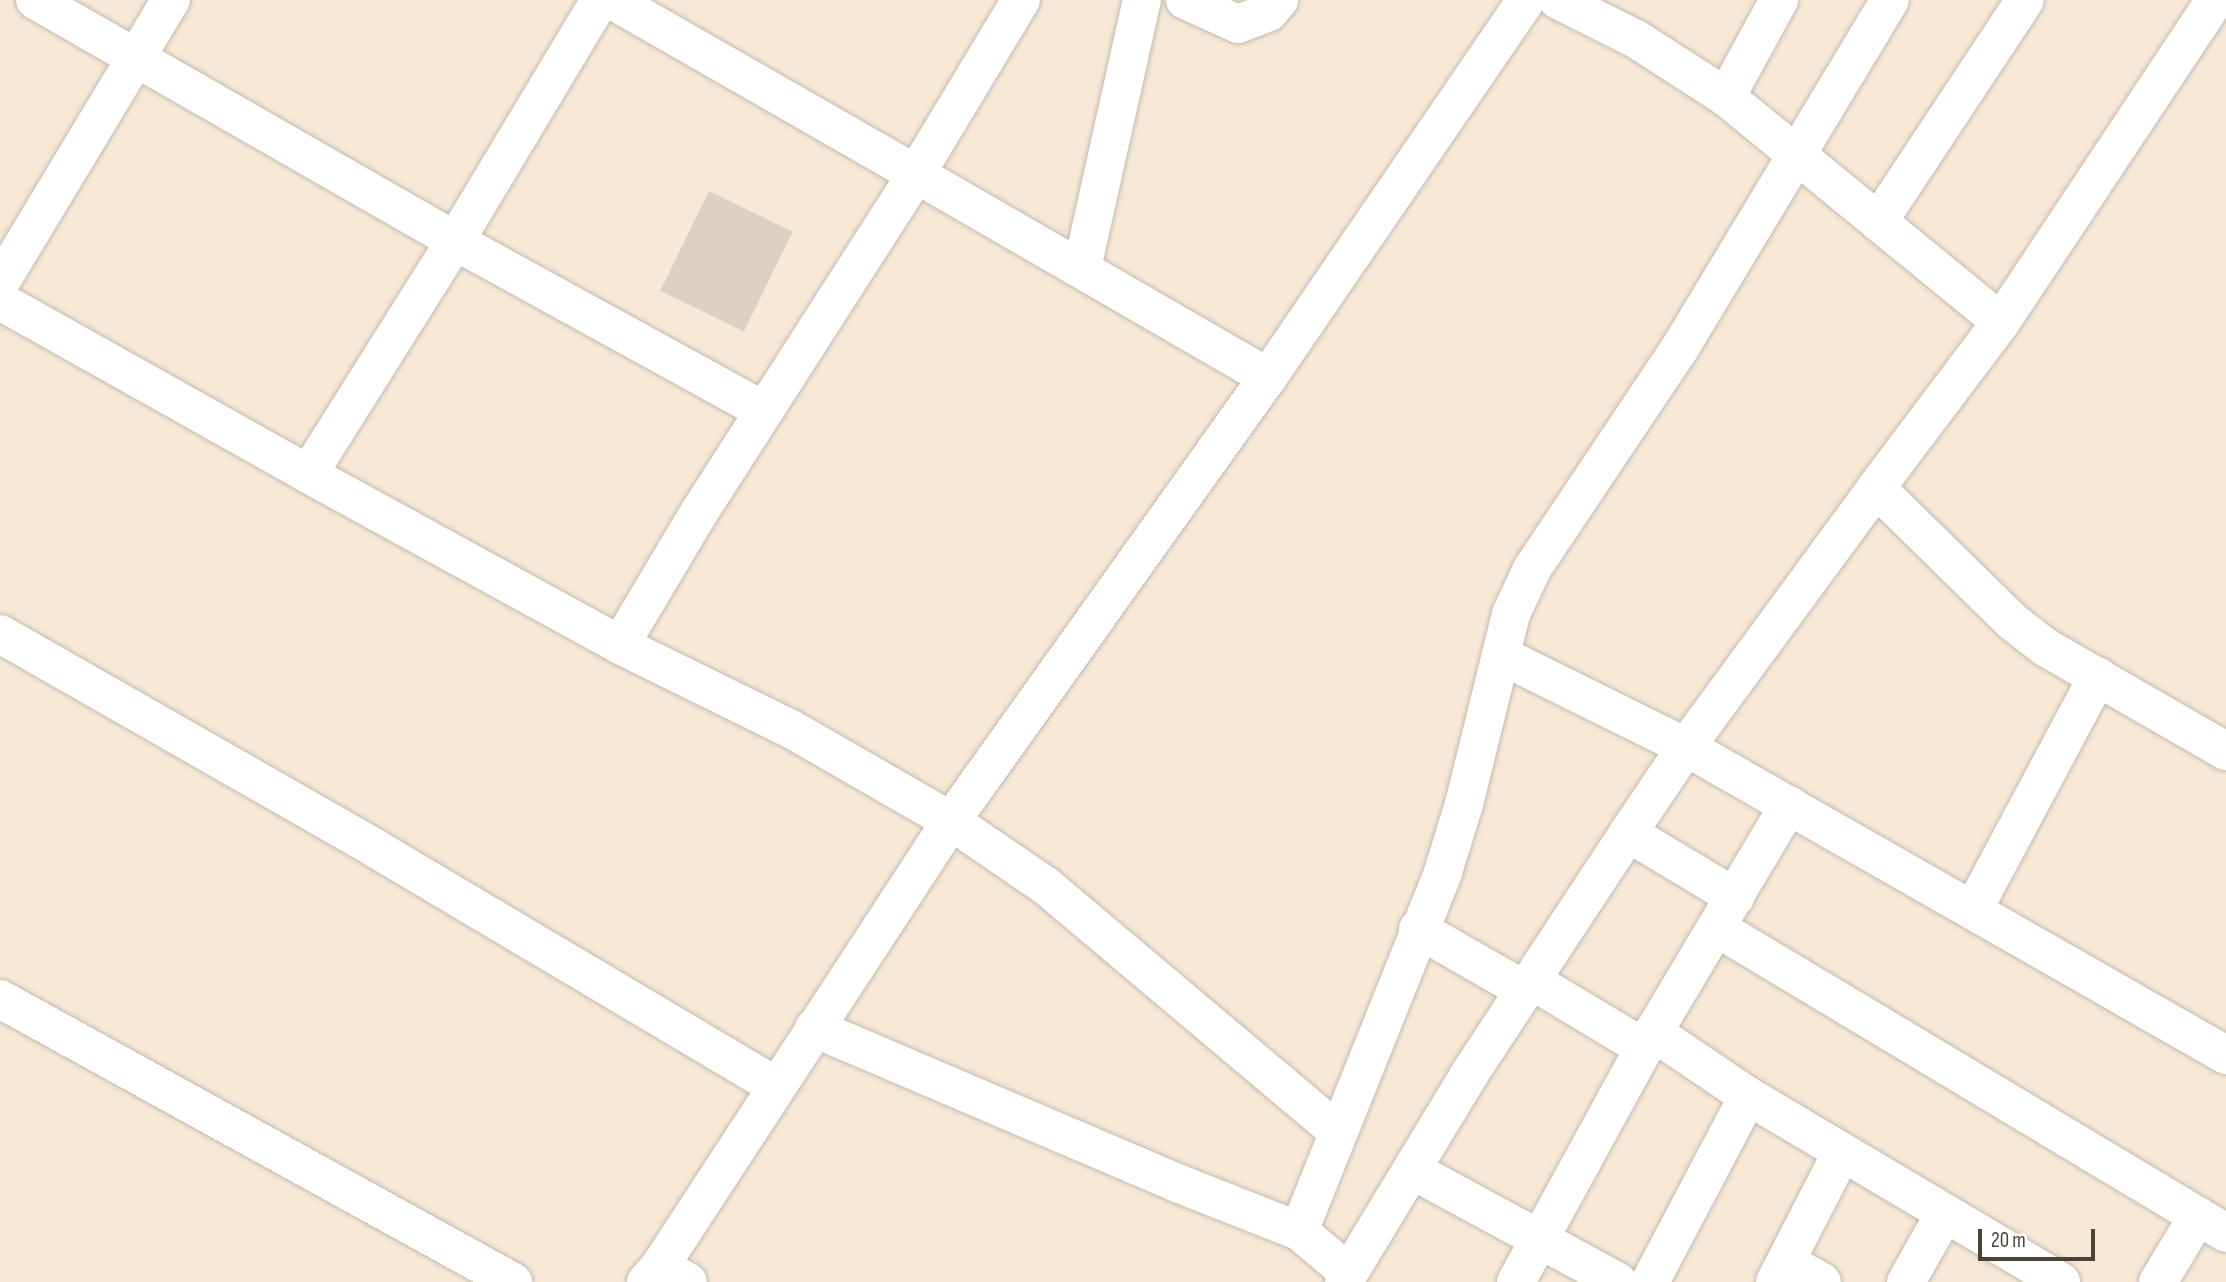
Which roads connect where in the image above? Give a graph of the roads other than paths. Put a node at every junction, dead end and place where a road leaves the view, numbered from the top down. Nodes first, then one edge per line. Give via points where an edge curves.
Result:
1 (35, 0) edge
2 (171, 0) edge
3 (600, 0) edge
4 (612, 0) edge
5 (1021, 0) edge
6 (1142, 0) edge
7 (1185, 0) edge
8 (1279, 0) edge
9 (1526, 0) edge
10 (1558, 0) edge
11 (1779, 0) edge
12 (1890, 0) edge
13 (2025, 0) edge
14 (2215, 0) edge
15 (137, 57) junction
16 (1726, 97) junction
17 (1797, 155) junction
18 (916, 174) junction
19 (1878, 222) junction
20 (456, 241) junction
21 (1082, 268) junction
22 (0, 282) edge
23 (0, 301) edge
24 (2001, 322) junction
25 (1268, 377) junction
26 (763, 410) junction
27 (308, 474) junction
28 (1876, 488) junction
29 (0, 634) edge
30 (620, 645) junction
31 (1502, 656) junction
32 (2098, 676) junction
33 (1686, 747) junction
34 (2226, 751) edge
35 (1789, 805) junction
36 (951, 821) junction
37 (1628, 833) junction
38 (1973, 910) junction
39 (1726, 913) junction
40 (1418, 929) junction
41 (1527, 985) junction
42 (0, 999) edge
43 (814, 1028) junction
44 (1648, 1040) junction
45 (2226, 1055) edge
46 (776, 1086) junction
47 (1748, 1096) junction
48 (1338, 1132) junction
49 (1842, 1152) junction
50 (1412, 1170) junction
51 (1945, 1213) junction
52 (2212, 1224) edge
53 (1299, 1231) junction
54 (1539, 1240) junction
55 (1780, 1272) edge
56 (665, 1277) edge
57 (1346, 1278) edge
58 (513, 1282) edge
59 (1516, 1282) edge
60 (1618, 1282) edge
61 (1650, 1282) edge
62 (1822, 1282) edge
63 (1906, 1282) edge
64 (2061, 1282) edge
65 (2158, 1282) edge

1 - 15 street
2 - 15 street
3 - 20 street
4 - 18 street
5 - 18 street
6 - 21 street
7 - 8 street via 1238,23 1269,12
9 - 25 street
10 - 16 street via 1636,39
11 - 16 street
12 - 17 street
13 - 19 street
14 - 24 street
15 - 20 street
15 - 22 street
16 - 17 street
17 - 19 street
17 - 31 street via 1680,348 1532,569 1511,614
18 - 21 street
18 - 26 street
19 - 24 street
20 - 26 street
20 - 27 street
21 - 25 street
23 - 27 street
24 - 28 street
25 - 36 street
26 - 30 street
27 - 30 street
28 - 32 street via 2013,622 2045,647
28 - 33 street
29 - 46 street via 373,847
30 - 36 street via 791,729
31 - 33 street
31 - 40 street via 1464,804 1443,872
32 - 34 street
32 - 38 street
33 - 35 street
33 - 37 street
35 - 38 street
35 - 39 street
36 - 43 street
36 - 48 street via 1046,886
37 - 39 street
37 - 41 street
38 - 45 street
39 - 44 street
39 - 52 street
40 - 41 street
40 - 48 street
41 - 44 street
41 - 50 street
42 - 58 street
43 - 46 street
43 - 53 street
44 - 47 street
44 - 54 street
46 - 56 street
47 - 49 street
47 - 61 street
48 - 53 street
49 - 51 street
49 - 55 street
50 - 54 street
50 - 57 street
51 - 63 street
51 - 64 street
52 - 65 street
53 - 57 street
54 - 59 street
54 - 60 street
55 - 62 street

